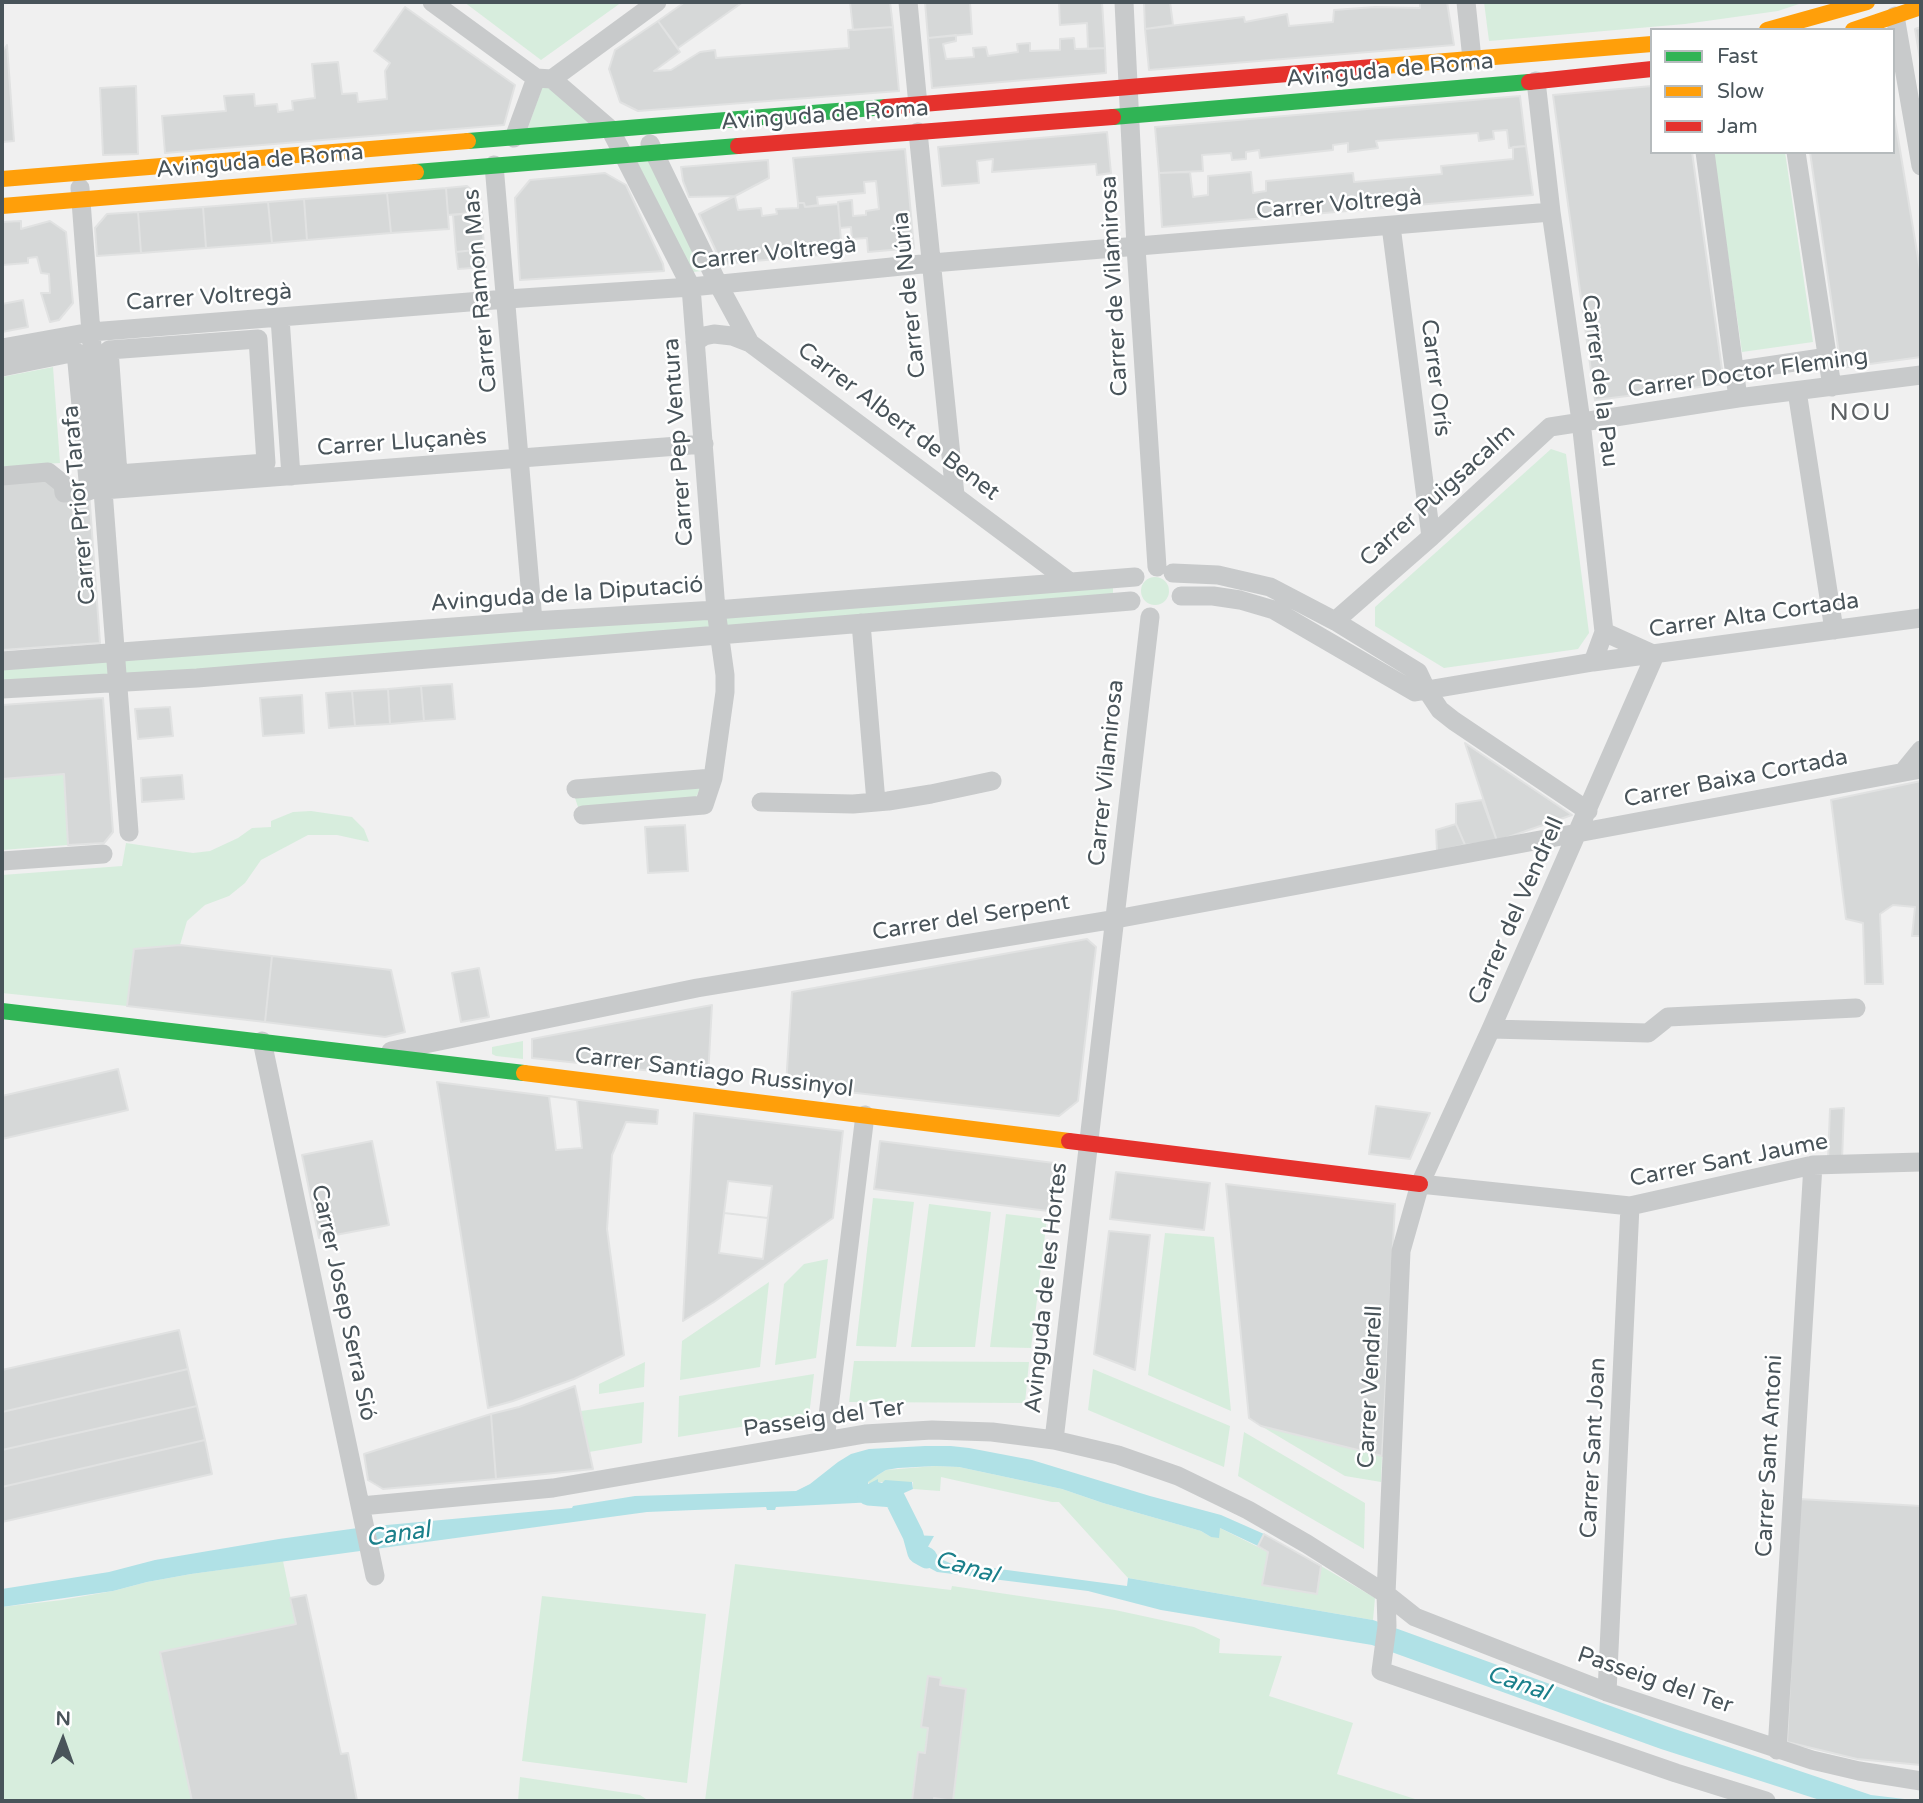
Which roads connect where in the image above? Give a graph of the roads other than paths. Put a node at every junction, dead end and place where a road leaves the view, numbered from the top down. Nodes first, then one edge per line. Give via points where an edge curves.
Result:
1 (432, 2) edge
2 (657, 2) edge
3 (908, 2) edge
4 (1124, 2) edge
5 (1466, 2) edge
6 (1867, 2) edge
7 (1921, 6) edge
8 (1895, 16) junction
9 (1777, 28) edge
10 (1859, 28) edge
11 (1650, 44) edge
12 (1472, 59) junction
13 (1650, 69) edge
14 (544, 78) junction
15 (1536, 81) junction
16 (1129, 87) junction
17 (918, 105) junction
18 (1130, 116) junction
19 (643, 127) junction
20 (610, 129) junction
21 (918, 132) junction
22 (514, 138) junction
23 (653, 152) junction
24 (1705, 154) edge
25 (1796, 154) edge
26 (625, 155) junction
27 (494, 165) junction
28 (1921, 166) edge
29 (79, 173) junction
30 (2, 179) edge
31 (81, 200) junction
32 (2, 206) edge
33 (1552, 212) junction
34 (1391, 226) junction
35 (1136, 247) junction
36 (932, 263) junction
37 (718, 284) junction
38 (691, 287) junction
39 (507, 299) junction
40 (280, 318) junction
41 (91, 332) junction
42 (695, 342) junction
43 (750, 343) junction
44 (2, 348) edge
45 (109, 350) joint
46 (1828, 357) junction
47 (2, 367) edge
48 (1734, 371) junction
49 (1921, 375) edge
50 (1832, 387) junction
51 (1797, 391) junction
52 (1738, 398) junction
53 (1581, 421) junction
54 (704, 444) junction
55 (520, 459) junction
56 (2, 476) edge
57 (291, 476) junction
58 (103, 490) junction
59 (955, 495) junction
60 (1431, 537) junction
61 (1165, 570) junction
62 (1135, 577) junction
63 (1070, 582) junction
64 (1131, 601) junction
65 (716, 610) junction
66 (1168, 610) junction
67 (1921, 618) edge
68 (533, 621) junction
69 (1335, 621) junction
70 (861, 623) junction
71 (1834, 630) junction
72 (1604, 632) junction
73 (721, 634) junction
74 (116, 654) junction
75 (1656, 655) junction
76 (2, 662) edge
77 (1593, 662) junction
78 (118, 682) junction
79 (2, 689) edge
80 (1426, 689) junction
81 (1921, 750) edge
82 (1912, 770) edge
83 (713, 778) junction
84 (992, 781) dead end
85 (576, 789) dead end
86 (761, 802) dead end
87 (876, 802) junction
88 (1588, 811) junction
89 (583, 815) dead end
90 (129, 832) dead end
91 (1578, 833) junction
92 (103, 854) dead end
93 (2, 861) edge
94 (1116, 919) junction
95 (1856, 1008) dead end
96 (2, 1011) edge
97 (1492, 1029) junction
98 (262, 1041) junction
99 (373, 1055) junction
100 (865, 1115) junction
101 (1088, 1142) junction
102 (1921, 1162) edge
103 (1813, 1165) junction
104 (1420, 1184) junction
105 (1630, 1206) junction
106 (825, 1440) junction
107 (1054, 1440) junction
108 (361, 1506) junction
109 (375, 1576) dead end
110 (1386, 1594) junction
111 (1607, 1692) junction
112 (1777, 1750) junction
113 (1921, 1781) edge
114 (1766, 1801) edge

1 - 14 street
2 - 14 street
3 - 17 street
4 - 16 street, Carrer de Vilamirosa
5 - 12 street
6 - 9 street
7 - 8 street
8 - 10 street
8 - 28 street
11 - 12 street, Avinguda de Roma
12 - 16 street, Avinguda de Roma
13 - 15 street, Avinguda de Roma
14 - 20 street
14 - 22 street
15 - 18 street, Avinguda de Roma
15 - 33 street, Carrer de la Pau
16 - 17 street, Avinguda de Roma
16 - 18 street, Carrer de Vilamirosa
17 - 19 street, Avinguda de Roma
18 - 21 street, Avinguda de Roma
18 - 35 street, Carrer de Vilamirosa
19 - 20 street, Avinguda de Roma
19 - 23 street, Carrer Albert de Benet
20 - 22 street, Avinguda de Roma
20 - 26 street
21 - 23 street, Avinguda de Roma
21 - 36 street, Carrer de Núria
22 - 29 street, Avinguda de Roma
23 - 26 street, Avinguda de Roma
23 - 37 street, Carrer Albert de Benet
24 - 48 street
25 - 46 street
26 - 27 street, Avinguda de Roma
26 - 38 street
27 - 31 street, Avinguda de Roma
27 - 39 street, Carrer Ramon Mas
29 - 30 street, Avinguda de Roma
29 - 31 street, Carrer Prior Tarafa
31 - 32 street, Avinguda de Roma
31 - 41 street, Carrer Prior Tarafa
33 - 34 street, Carrer Voltregà
33 - 53 street, Carrer de la Pau
34 - 35 street, Carrer Voltregà
34 - 60 street, Carrer Orís
35 - 36 street, Carrer Voltregà
35 - 61 street, Carrer de Vilamirosa
36 - 37 street, Carrer Voltregà
36 - 59 street, Carrer de Núria
37 - 38 street, Carrer Voltregà
37 - 43 street, Carrer Albert de Benet
38 - 39 street, Carrer Voltregà
38 - 42 street, Carrer Pep Ventura
39 - 40 street, Carrer Voltregà
39 - 55 street, Carrer Ramon Mas
40 - 41 street, Carrer Voltregà
40 - 57 street
41 - 44 street, Carrer Voltregà
41 - 58 street, Carrer Prior Tarafa
42 - 43 street via 714,334
42 - 54 street, Carrer Pep Ventura
43 - 59 street, Carrer Albert de Benet
45 - 45 street via 118,474 267,463 258,340
46 - 48 street
46 - 50 street
47 - 56 street via 76,352 89,491 64,493 63,484 48,472
48 - 52 street
49 - 50 street, Carrer Doctor Fleming
50 - 51 street, Carrer Doctor Fleming
51 - 52 street, Carrer Doctor Fleming
51 - 71 street
52 - 53 street, Carrer Doctor Fleming
53 - 60 street, Carrer Puigsacalm via 1550,427
53 - 72 street, Carrer de la Pau
54 - 55 street, Carrer Lluçanès
54 - 65 street, Carrer Pep Ventura
55 - 57 street, Carrer Lluçanès
55 - 68 street, Carrer Ramon Mas
57 - 58 street, Carrer Lluçanès
58 - 74 street, Carrer Prior Tarafa
59 - 63 street, Carrer Albert de Benet
60 - 69 street, Carrer Puigsacalm
61 - 62 street via 1149,567
61 - 66 street via 1181,588
61 - 69 street via 1218,575 1270,587
62 - 63 street, Avinguda de la Diputació
62 - 64 street
63 - 65 street, Avinguda de la Diputació
64 - 66 street via 1142,614
64 - 70 street
65 - 68 street, Avinguda de la Diputació
65 - 73 street, Carrer Pep Ventura
66 - 80 street via 1213,596 1274,610 1415,692
66 - 94 street, Carrer Vilamirosa
67 - 71 street, Carrer Alta Cortada
68 - 74 street, Avinguda de la Diputació
69 - 80 street via 1419,672
70 - 73 street
70 - 87 street
71 - 75 street, Carrer Alta Cortada
72 - 75 street
72 - 77 street
73 - 78 street
73 - 83 street, Carrer Pep Ventura via 725,692
74 - 76 street, Avinguda de la Diputació
74 - 78 street, Carrer Prior Tarafa
75 - 77 street, Carrer Alta Cortada
75 - 88 street, Carrer del Vendrell
77 - 80 street, Carrer Alta Cortada
78 - 79 street
78 - 90 street, Carrer Prior Tarafa
80 - 88 street via 1454,721
81 - 82 street
82 - 91 street, Carrer Baixa Cortada
83 - 85 street
83 - 89 street via 704,805
84 - 87 street
86 - 87 street
88 - 91 street, Carrer del Vendrell
91 - 94 street, Carrer del Serpent
91 - 97 street, Carrer del Vendrell
92 - 93 street
94 - 99 street, Carrer del Serpent via 697,988
94 - 101 street, Carrer Vilamirosa
95 - 97 street via 1668,1017 1648,1034
96 - 98 street, Carrer Santiago Russinyol
97 - 104 street, Carrer del Vendrell
98 - 99 street, Carrer Santiago Russinyol
98 - 108 street, Carrer Josep Serra Sió
99 - 100 street, Carrer Santiago Russinyol
100 - 101 street, Carrer Santiago Russinyol
100 - 106 street
101 - 104 street, Carrer Santiago Russinyol
101 - 107 street, Avinguda de les Hortes
102 - 103 street, Carrer Sant Jaume
103 - 105 street, Carrer Sant Jaume
103 - 112 street, Carrer Sant Antoni
104 - 105 street, Carrer Sant Jaume
104 - 110 street, Carrer Vendrell via 1401,1251
105 - 111 street, Carrer Sant Joan
106 - 107 street, Passeig del Ter via 932,1430
106 - 108 street, Passeig del Ter via 553,1488
107 - 110 street, Passeig del Ter via 1178,1476 1260,1517
108 - 109 street, Carrer Josep Serra Sió
110 - 111 street, Passeig del Ter via 1415,1617
110 - 114 street via 1381,1671
111 - 112 street, Passeig del Ter
112 - 113 street, Passeig del Ter

